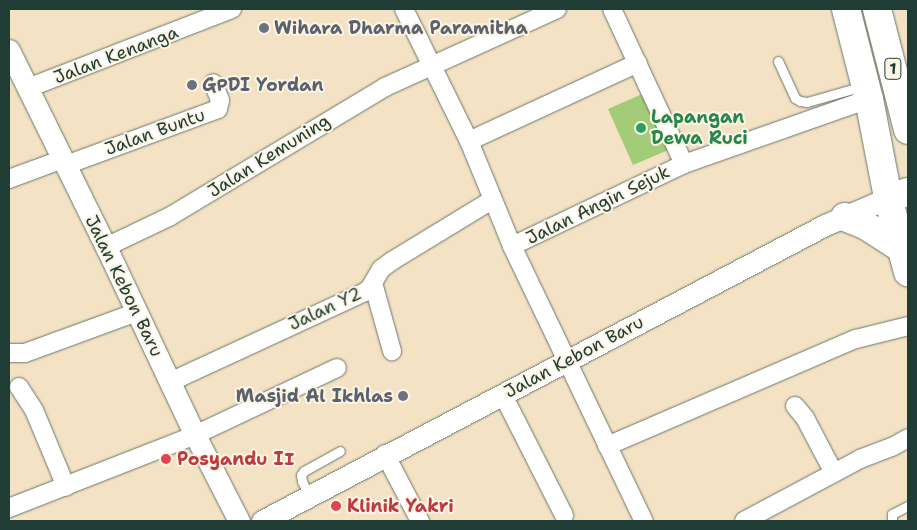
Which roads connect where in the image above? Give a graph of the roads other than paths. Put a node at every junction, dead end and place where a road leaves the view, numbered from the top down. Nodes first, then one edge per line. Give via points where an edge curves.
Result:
1 (232, 9) edge
2 (404, 9) edge
3 (557, 9) edge
4 (612, 9) edge
5 (846, 9) edge
6 (877, 9) edge
7 (9, 50) edge
8 (778, 61) dead end
9 (638, 64) junction
10 (433, 67) junction
11 (19, 79) edge
12 (213, 83) dead end
13 (867, 92) junction
14 (908, 130) edge
15 (469, 141) junction
16 (64, 162) junction
17 (684, 164) junction
18 (9, 180) edge
19 (901, 196) edge
20 (492, 200) junction
21 (844, 217) junction
22 (512, 246) junction
23 (106, 247) junction
24 (902, 249) edge
25 (374, 283) junction
26 (137, 312) junction
27 (908, 326) edge
28 (392, 351) dead end
29 (9, 353) edge
30 (568, 360) junction
31 (337, 368) dead end
32 (170, 382) junction
33 (19, 387) dead end
34 (502, 395) junction
35 (795, 406) dead end
36 (195, 435) junction
37 (908, 438) edge
38 (606, 446) junction
39 (340, 451) dead end
40 (385, 454) junction
41 (834, 473) junction
42 (66, 487) junction
43 (309, 496) junction
44 (908, 506) edge
45 (9, 508) edge
46 (564, 515) dead end
47 (239, 521) edge
48 (262, 521) edge
49 (420, 521) edge
50 (644, 521) edge
51 (744, 521) edge
52 (892, 521) edge

1 - 11 street, Jalan Kenanga
2 - 10 street
3 - 10 street, Jalan Kemuning
4 - 9 street, Jalan Angin Sejuk
5 - 13 highway
6 - 14 highway, 1
7 - 11 street, Jalan Kebon Baru
8 - 13 lane via 795,98 800,101
9 - 15 street
9 - 17 street, Jalan Angin Sejuk
10 - 15 street
10 - 23 street, Jalan Kemuning via 385,86 169,217
11 - 16 street, Jalan Kebon Baru
12 - 16 street, Jalan Buntu via 220,100 218,109
13 - 17 street, Jalan Angin Sejuk
13 - 19 highway
15 - 20 street
16 - 18 street
16 - 23 street, Jalan Kebon Baru
17 - 22 street, Jalan Angin Sejuk
19 - 21 street, Jalan Kebon Baru
19 - 24 highway
20 - 22 street
20 - 25 street, Jalan Y2 via 392,260
21 - 24 highway via 865,225
21 - 30 street, Jalan Kebon Baru
22 - 30 street
23 - 26 street, Jalan Kebon Baru
25 - 28 street
25 - 32 street, Jalan Y2 via 365,292
26 - 29 street via 25,353
26 - 32 street, Jalan Kebon Baru
27 - 38 street via 856,339
30 - 34 street, Jalan Kebon Baru
30 - 38 street
31 - 36 street
32 - 36 street, Jalan Kebon Baru
33 - 42 street via 34,410
34 - 40 street, Jalan Kebon Baru
34 - 46 street
35 - 41 street via 805,418
36 - 42 street
36 - 47 street, Jalan Kebon Baru
37 - 41 street
38 - 50 street
39 - 43 lane via 304,470 302,481
40 - 43 street, Jalan Kebon Baru
40 - 49 street
41 - 51 street
42 - 45 street
43 - 48 street, Jalan Kebon Baru
44 - 52 lane via 892,514

